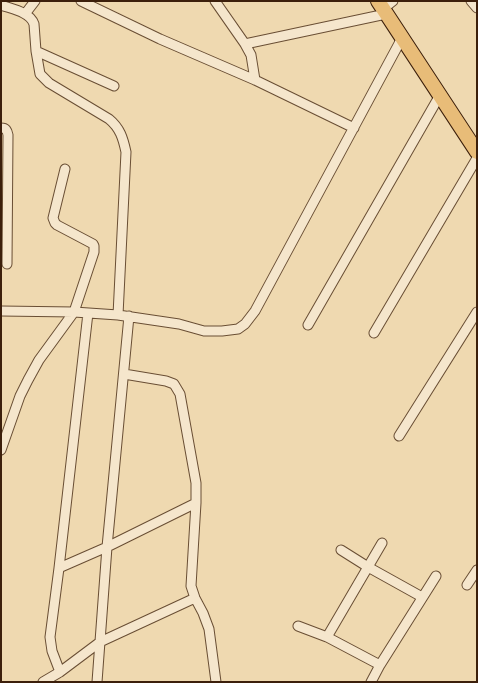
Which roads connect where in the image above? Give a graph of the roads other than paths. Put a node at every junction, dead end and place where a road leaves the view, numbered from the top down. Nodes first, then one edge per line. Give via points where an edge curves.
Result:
1 (35, 1) edge
2 (81, 1) edge
3 (215, 1) edge
4 (471, 1) edge
5 (1, 5) edge
6 (385, 6) edge
7 (477, 8) edge
8 (25, 14) junction
9 (402, 38) junction
10 (245, 44) junction
11 (36, 52) junction
12 (255, 80) junction
13 (114, 86) dead end
14 (440, 95) junction
15 (1, 128) edge
16 (354, 128) junction
17 (477, 152) edge
18 (477, 158) edge
19 (65, 169) dead end
20 (7, 264) dead end
21 (1, 311) edge
22 (74, 312) junction
23 (477, 312) edge
24 (88, 313) junction
25 (118, 314) junction
26 (129, 316) junction
27 (308, 325) dead end
28 (374, 333) dead end
29 (124, 374) junction
30 (4, 436) edge
31 (399, 436) dead end
32 (1, 450) edge
33 (196, 503) junction
34 (382, 543) dead end
35 (107, 548) junction
36 (341, 550) dead end
37 (368, 567) junction
38 (59, 568) junction
39 (477, 570) edge
40 (436, 576) dead end
41 (467, 585) dead end
42 (422, 597) junction
43 (195, 598) junction
44 (298, 626) dead end
45 (327, 637) junction
46 (100, 642) junction
47 (380, 665) junction
48 (60, 672) junction
49 (43, 682) edge
50 (97, 682) edge
51 (216, 682) edge
52 (371, 682) edge

1 - 8 street
2 - 12 street
3 - 10 street
4 - 7 street
5 - 8 street
6 - 9 main road
6 - 10 street
8 - 11 street via 34,24
9 - 14 main road
9 - 16 street
10 - 12 street
11 - 13 street
11 - 25 street via 40,74 44,79 109,119 120,131 123,139 126,152
12 - 16 street
14 - 17 main road
14 - 27 street
15 - 20 street via 5,128 8,135
16 - 26 street via 245,324 238,329 204,331
18 - 28 street
19 - 22 street via 53,221 93,244 95,249
21 - 22 street
22 - 24 street
22 - 30 street via 39,360 20,396
23 - 31 street
24 - 25 street
24 - 38 street
25 - 26 street
26 - 29 street
29 - 33 street via 166,380 174,384 180,394 196,483
29 - 35 street
30 - 32 street
33 - 35 street
33 - 43 street via 191,586
34 - 37 street
35 - 38 street
35 - 46 street
36 - 37 street
37 - 42 street
37 - 45 street
38 - 48 street via 50,637
39 - 41 street
40 - 42 street
42 - 47 street
43 - 46 street
43 - 51 street via 209,629
44 - 45 street
45 - 47 street
46 - 48 street
46 - 50 street
47 - 52 street
48 - 49 street

